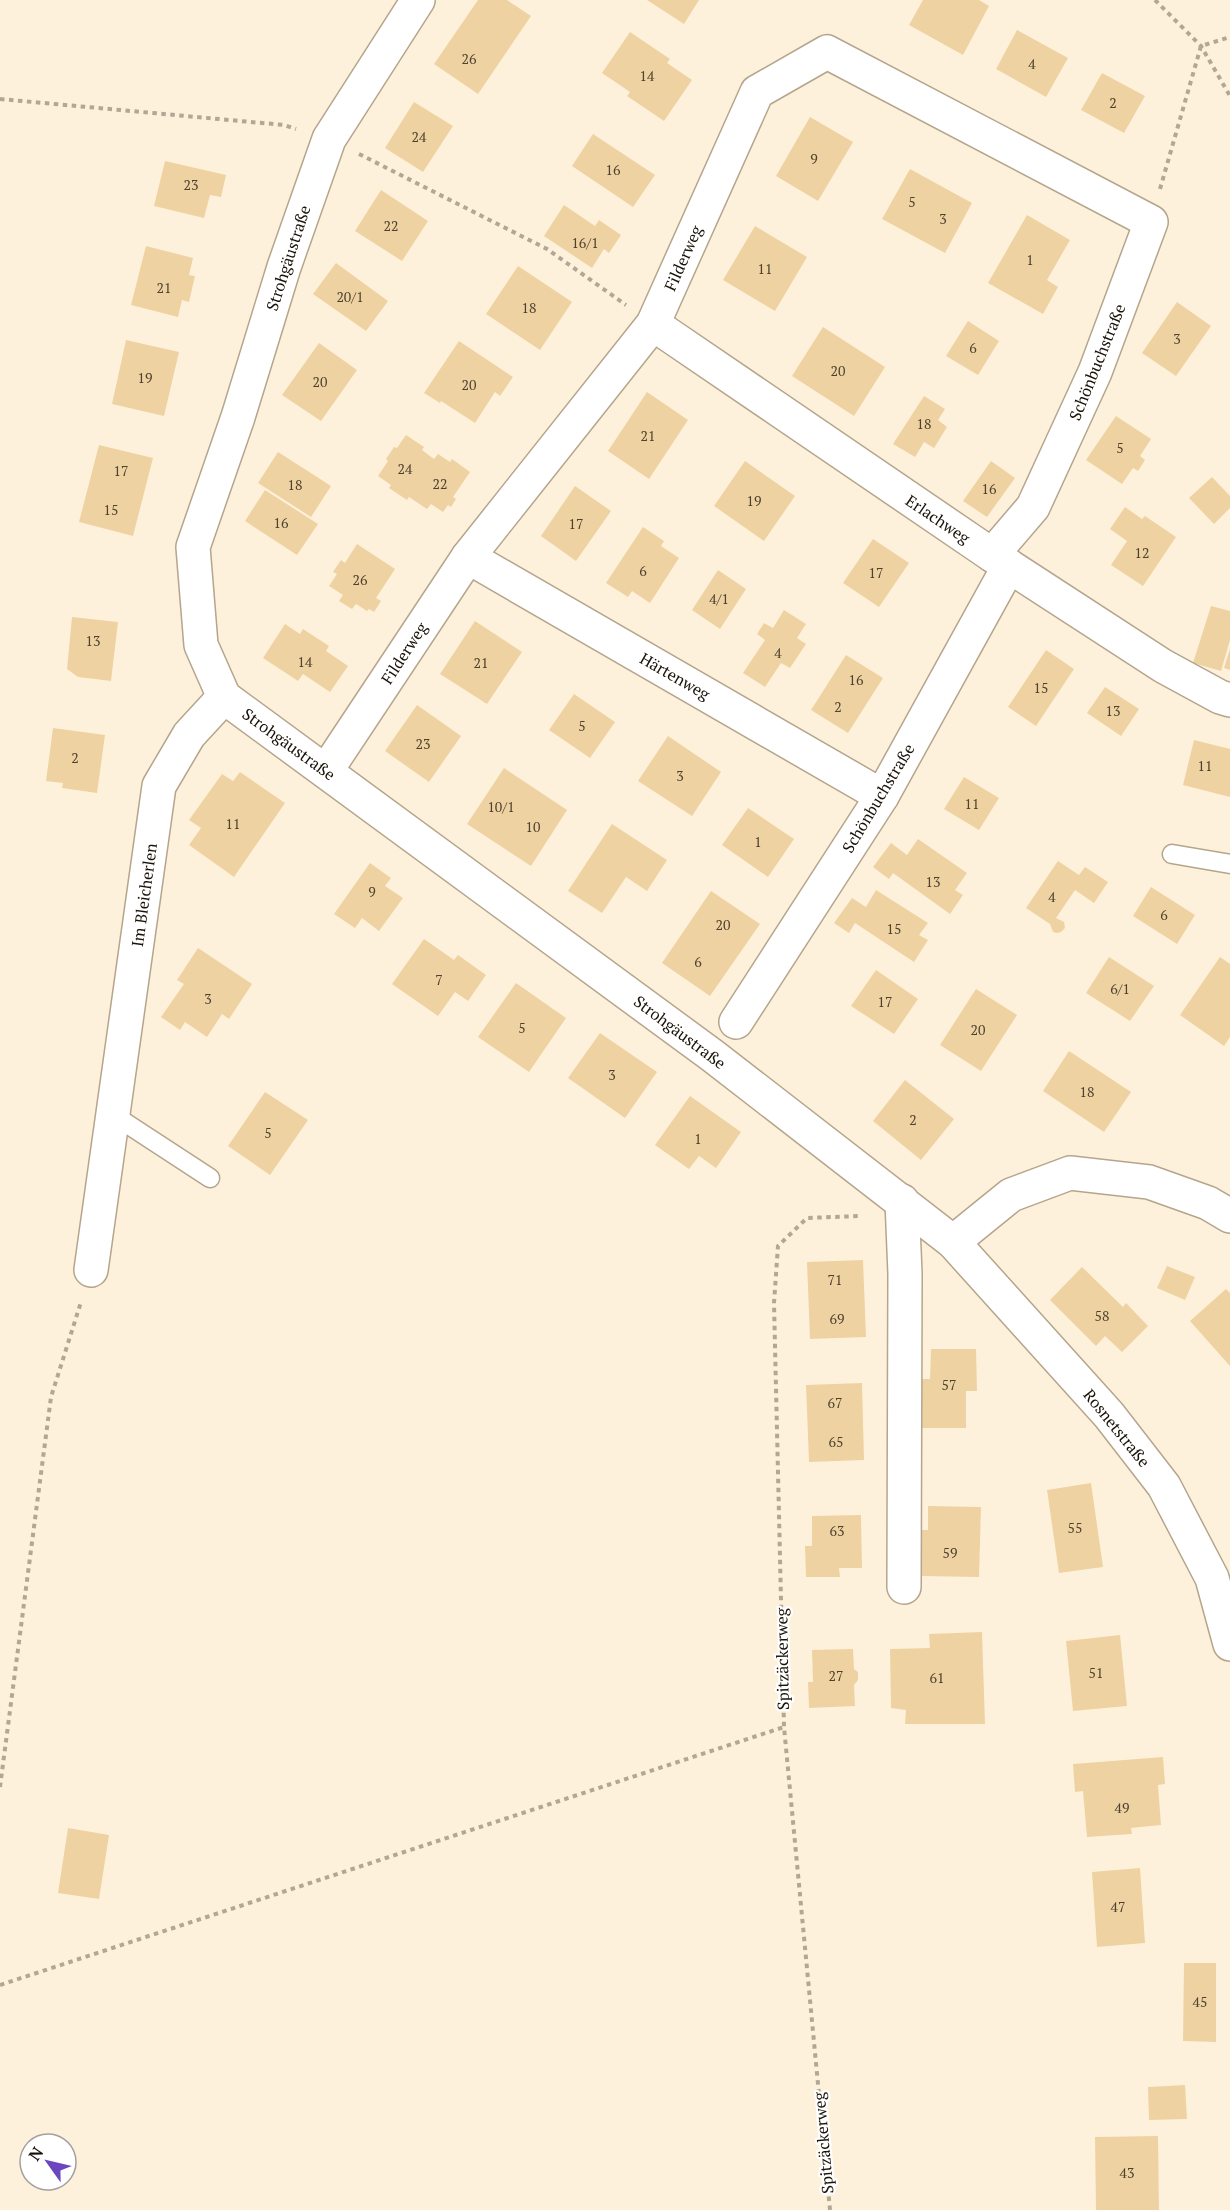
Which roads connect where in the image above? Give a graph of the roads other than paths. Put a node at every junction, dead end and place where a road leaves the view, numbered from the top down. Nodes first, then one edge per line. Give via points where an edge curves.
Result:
1 (417, 0) edge
2 (1151, 222) joint
3 (653, 324) junction
4 (468, 556) junction
5 (1001, 561) junction
6 (225, 697) junction
7 (1230, 700) edge
8 (326, 771) junction
9 (882, 796) junction
10 (1172, 854) dead end
11 (1230, 864) edge
12 (736, 1022) dead end
13 (112, 1114) junction
14 (210, 1178) dead end
15 (902, 1201) junction
16 (1230, 1216) edge
17 (953, 1242) junction
18 (91, 1270) road end
19 (904, 1587) dead end
20 (1230, 1644) edge

1 - 6 street, Strohgäustraße via 329,139 193,547 201,645
2 - 3 street, Filderweg via 826,52 757,92
2 - 5 street, Schönbuchstraße via 1095,372 1033,507
3 - 4 street, Filderweg
3 - 5 street, Erlachweg
4 - 8 street, Filderweg
4 - 9 street, Härtenweg
5 - 7 street, Erlachweg via 1163,666
5 - 9 street, Schönbuchstraße
6 - 8 street, Strohgäustraße
6 - 13 street, Im Bleicherlen via 189,735 159,786
8 - 15 street, Strohgäustraße via 704,1049
9 - 12 street, Schönbuchstraße
10 - 11 lane
13 - 14 lane
13 - 18 street, Im Bleicherlen
15 - 17 street, Strohgäustraße
15 - 19 street
16 - 17 street via 1208,1203 1149,1182 1070,1173 1011,1195
17 - 20 street, Rosnetstraße via 1109,1415 1164,1486 1212,1578

